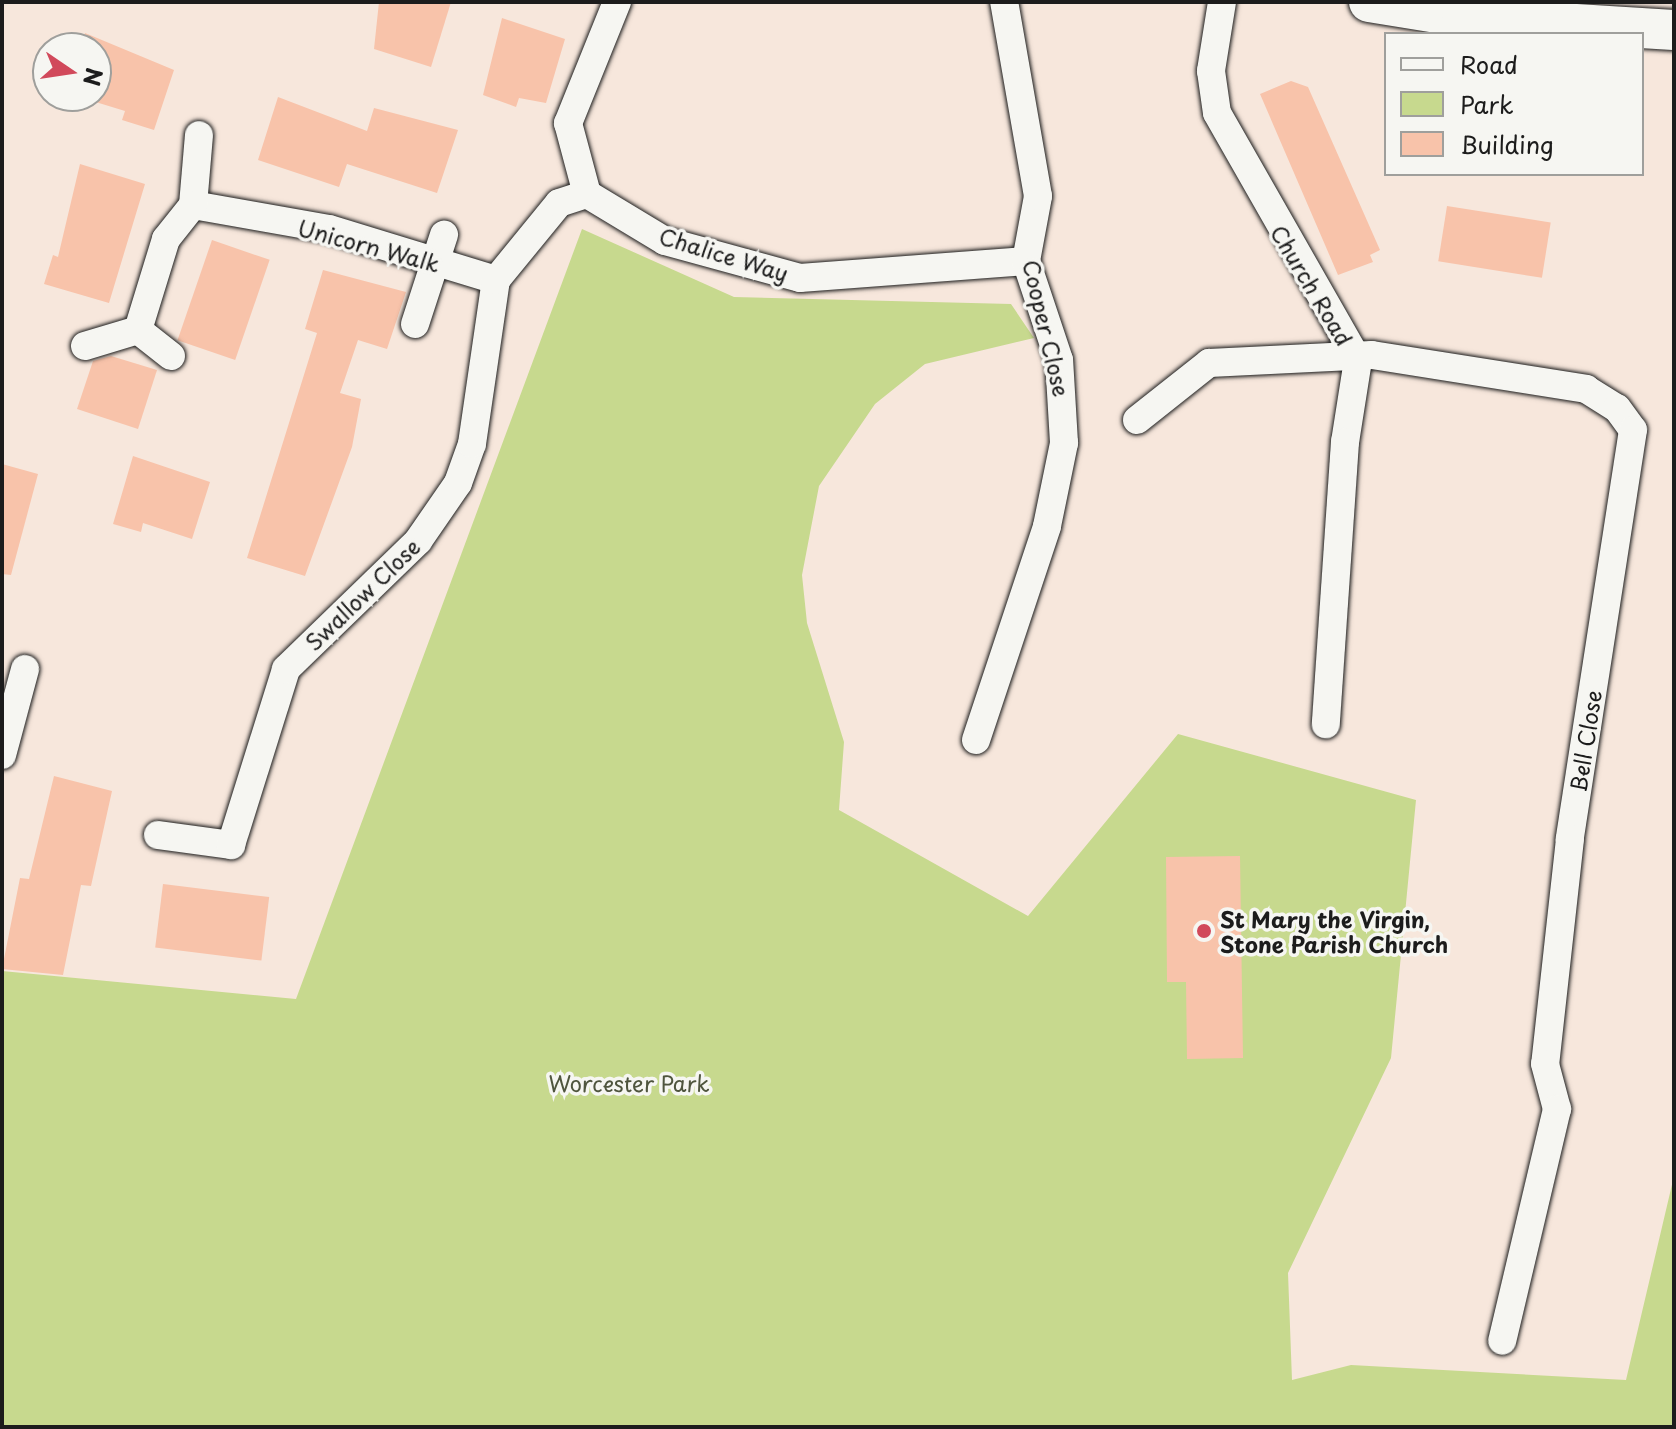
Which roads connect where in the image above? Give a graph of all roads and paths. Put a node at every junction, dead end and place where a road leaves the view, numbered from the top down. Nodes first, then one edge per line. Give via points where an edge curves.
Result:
1 (617, 2) edge
2 (1004, 2) edge
3 (1222, 2) edge
4 (1369, 2) edge
5 (1674, 31) edge
6 (190, 149) dead end
7 (587, 194) junction
8 (193, 205) junction
9 (444, 235) dead end
10 (1026, 261) junction
11 (436, 263) junction
12 (496, 280) junction
13 (415, 324) dead end
14 (138, 330) junction
15 (85, 346) dead end
16 (171, 356) dead end
17 (1358, 360) junction
18 (1137, 420) dead end
19 (25, 669) dead end
20 (1326, 724) dead end
21 (976, 740) dead end
22 (2, 755) edge
23 (158, 835) dead end
24 (1502, 1341) dead end

1 - 7 street via 568,123
2 - 10 street, Cooper Close via 1038,196
3 - 17 street, Church Road via 1211,71 1217,113
4 - 5 street
6 - 8 street
7 - 10 street, Chalice Way via 665,241 800,278 951,272
7 - 12 street via 559,203
8 - 11 street, Unicorn Walk via 329,229
8 - 14 street via 166,239
9 - 11 street
10 - 21 street, Cooper Close via 1059,360 1064,443 1047,526
11 - 12 street, Unicorn Walk
11 - 13 street
12 - 23 street, Swallow Close via 472,444 458,483 418,541 286,669 231,845
14 - 15 street
14 - 16 street
17 - 18 street, Bell Close via 1209,363
17 - 20 street, Church Road via 1345,442
17 - 24 street, Bell Close via 1372,355 1586,389 1617,408 1634,434 1570,839 1545,1064 1557,1109
19 - 22 street

